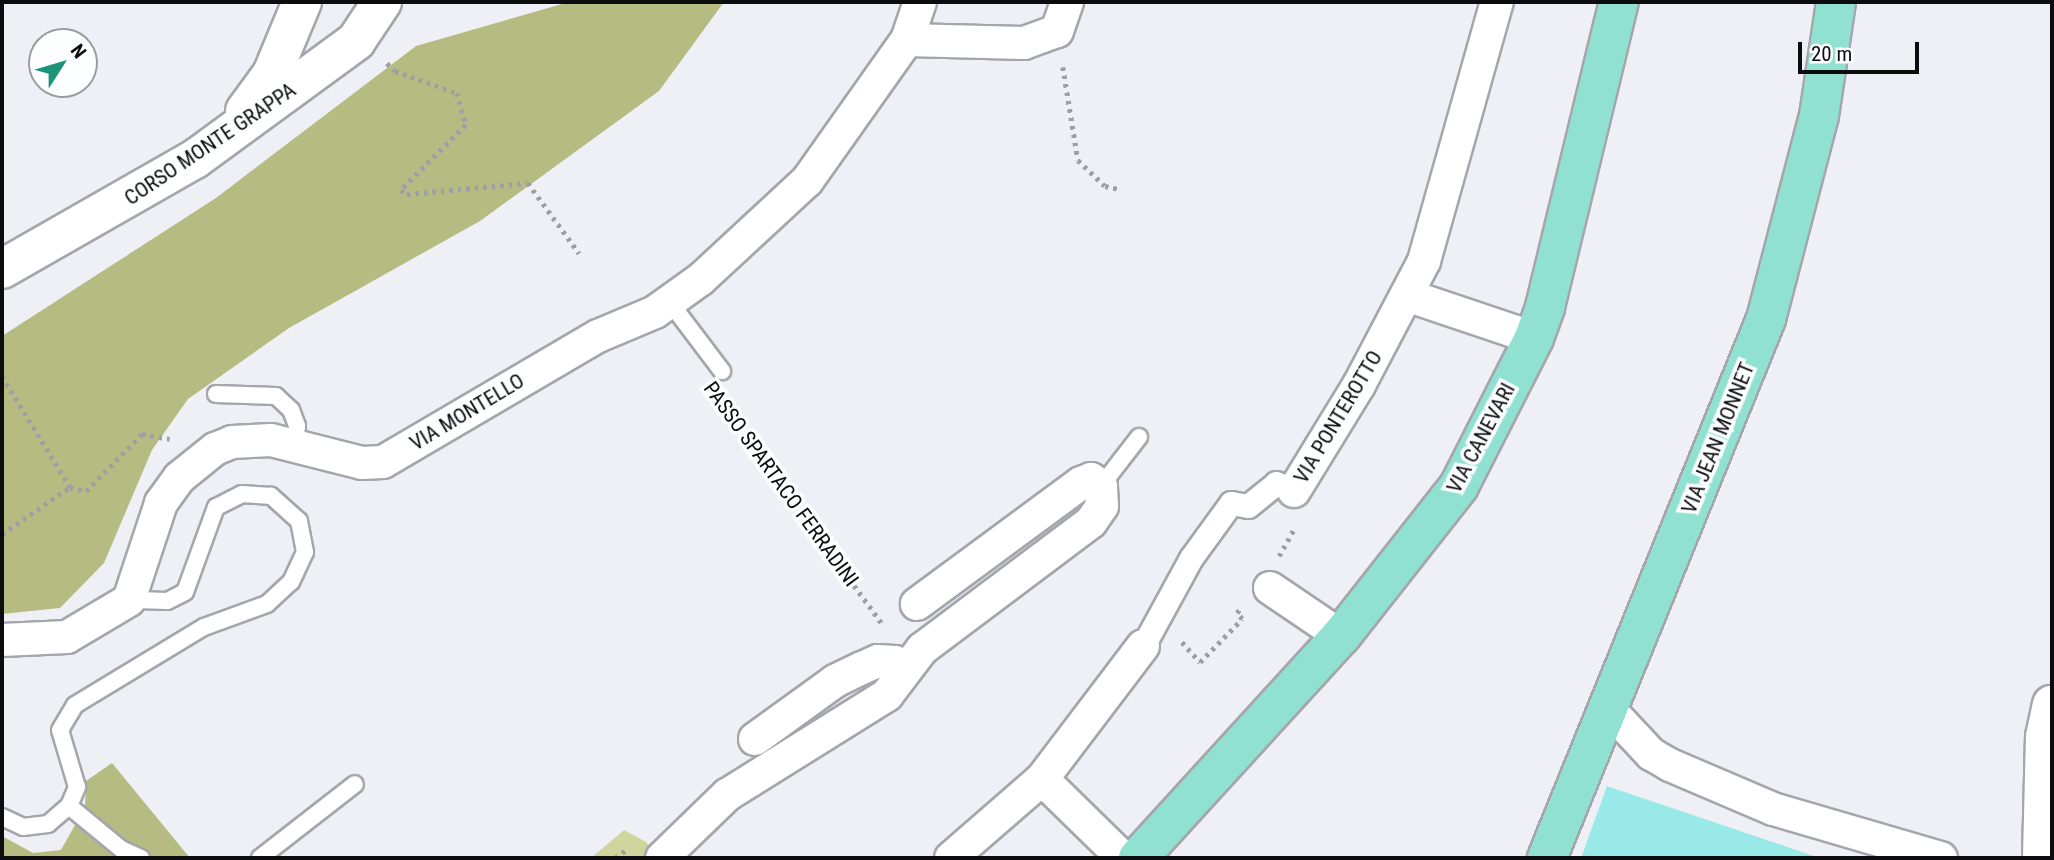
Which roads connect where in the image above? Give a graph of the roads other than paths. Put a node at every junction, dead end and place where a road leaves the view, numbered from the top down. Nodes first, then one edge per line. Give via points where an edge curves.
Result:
1 (302, 2) edge
2 (920, 2) edge
3 (1067, 2) edge
4 (1497, 2) edge
5 (1619, 2) edge
6 (1836, 2) edge
7 (377, 27) edge
8 (907, 40) junction
9 (234, 127) junction
10 (2, 269) edge
11 (1409, 296) junction
12 (669, 301) junction
13 (1534, 338) junction
14 (722, 370) dead end
15 (216, 394) dead end
16 (1139, 437) dead end
17 (295, 444) junction
18 (1101, 486) junction
19 (1294, 491) joint
20 (1270, 588) dead end
21 (129, 600) junction
22 (917, 604) dead end
23 (1341, 636) junction
24 (2, 640) edge
25 (1143, 646) joint
26 (900, 666) junction
27 (2052, 705) edge
28 (1606, 706) junction
29 (755, 739) dead end
30 (1042, 779) junction
31 (355, 784) dead end
32 (69, 806) junction
33 (2, 817) edge
34 (141, 858) edge
35 (260, 858) edge
36 (662, 858) edge
37 (951, 858) edge
38 (1123, 858) edge
39 (1138, 858) edge
40 (1547, 858) edge
41 (1941, 858) edge
42 (2042, 858) edge

1 - 9 street via 272,74
2 - 8 street, VIA MONTELLO
3 - 8 street via 1057,31 1024,43
4 - 11 street, VIA PONTEROTTO via 1424,261
5 - 13 main road, VIA CANEVARI
6 - 28 main road, VIA JEAN MONNET via 1819,116 1766,319
7 - 9 street, CORSO MONTE GRAPPA
8 - 12 street, VIA MONTELLO via 807,181 701,279
9 - 10 street, CORSO MONTE GRAPPA via 142,193
11 - 13 street
11 - 19 street, VIA PONTEROTTO
12 - 14 lane
12 - 17 street, VIA MONTELLO via 598,336 383,462 362,463
13 - 23 main road, VIA CANEVARI via 1459,486
15 - 17 lane via 276,396 294,418
16 - 18 lane
17 - 21 street, VIA MONTELLO via 232,442 187,470 162,503
18 - 22 street via 1091,479 1081,483
18 - 26 street via 1102,506 1091,522
19 - 25 street, VIA PONTEROTTO via 1276,484 1248,506 1231,503 1191,558
20 - 23 street
21 - 24 street via 67,637
21 - 32 lane via 167,601 185,592 216,507 242,495 271,496 299,521 305,552 291,582 267,604 204,627 75,705 60,730 77,787
23 - 39 main road, VIA CANEVARI
25 - 30 street, VIA PONTEROTTO
26 - 29 street via 878,661 835,681
26 - 36 street via 887,695 727,795
27 - 42 street via 2045,737
28 - 40 main road, VIA JEAN MONNET
28 - 41 street via 1651,754 1670,765 1773,809
30 - 37 street, VIA PONTEROTTO
30 - 38 street
31 - 35 lane
32 - 33 lane via 48,824 23,827
32 - 34 lane via 121,849

